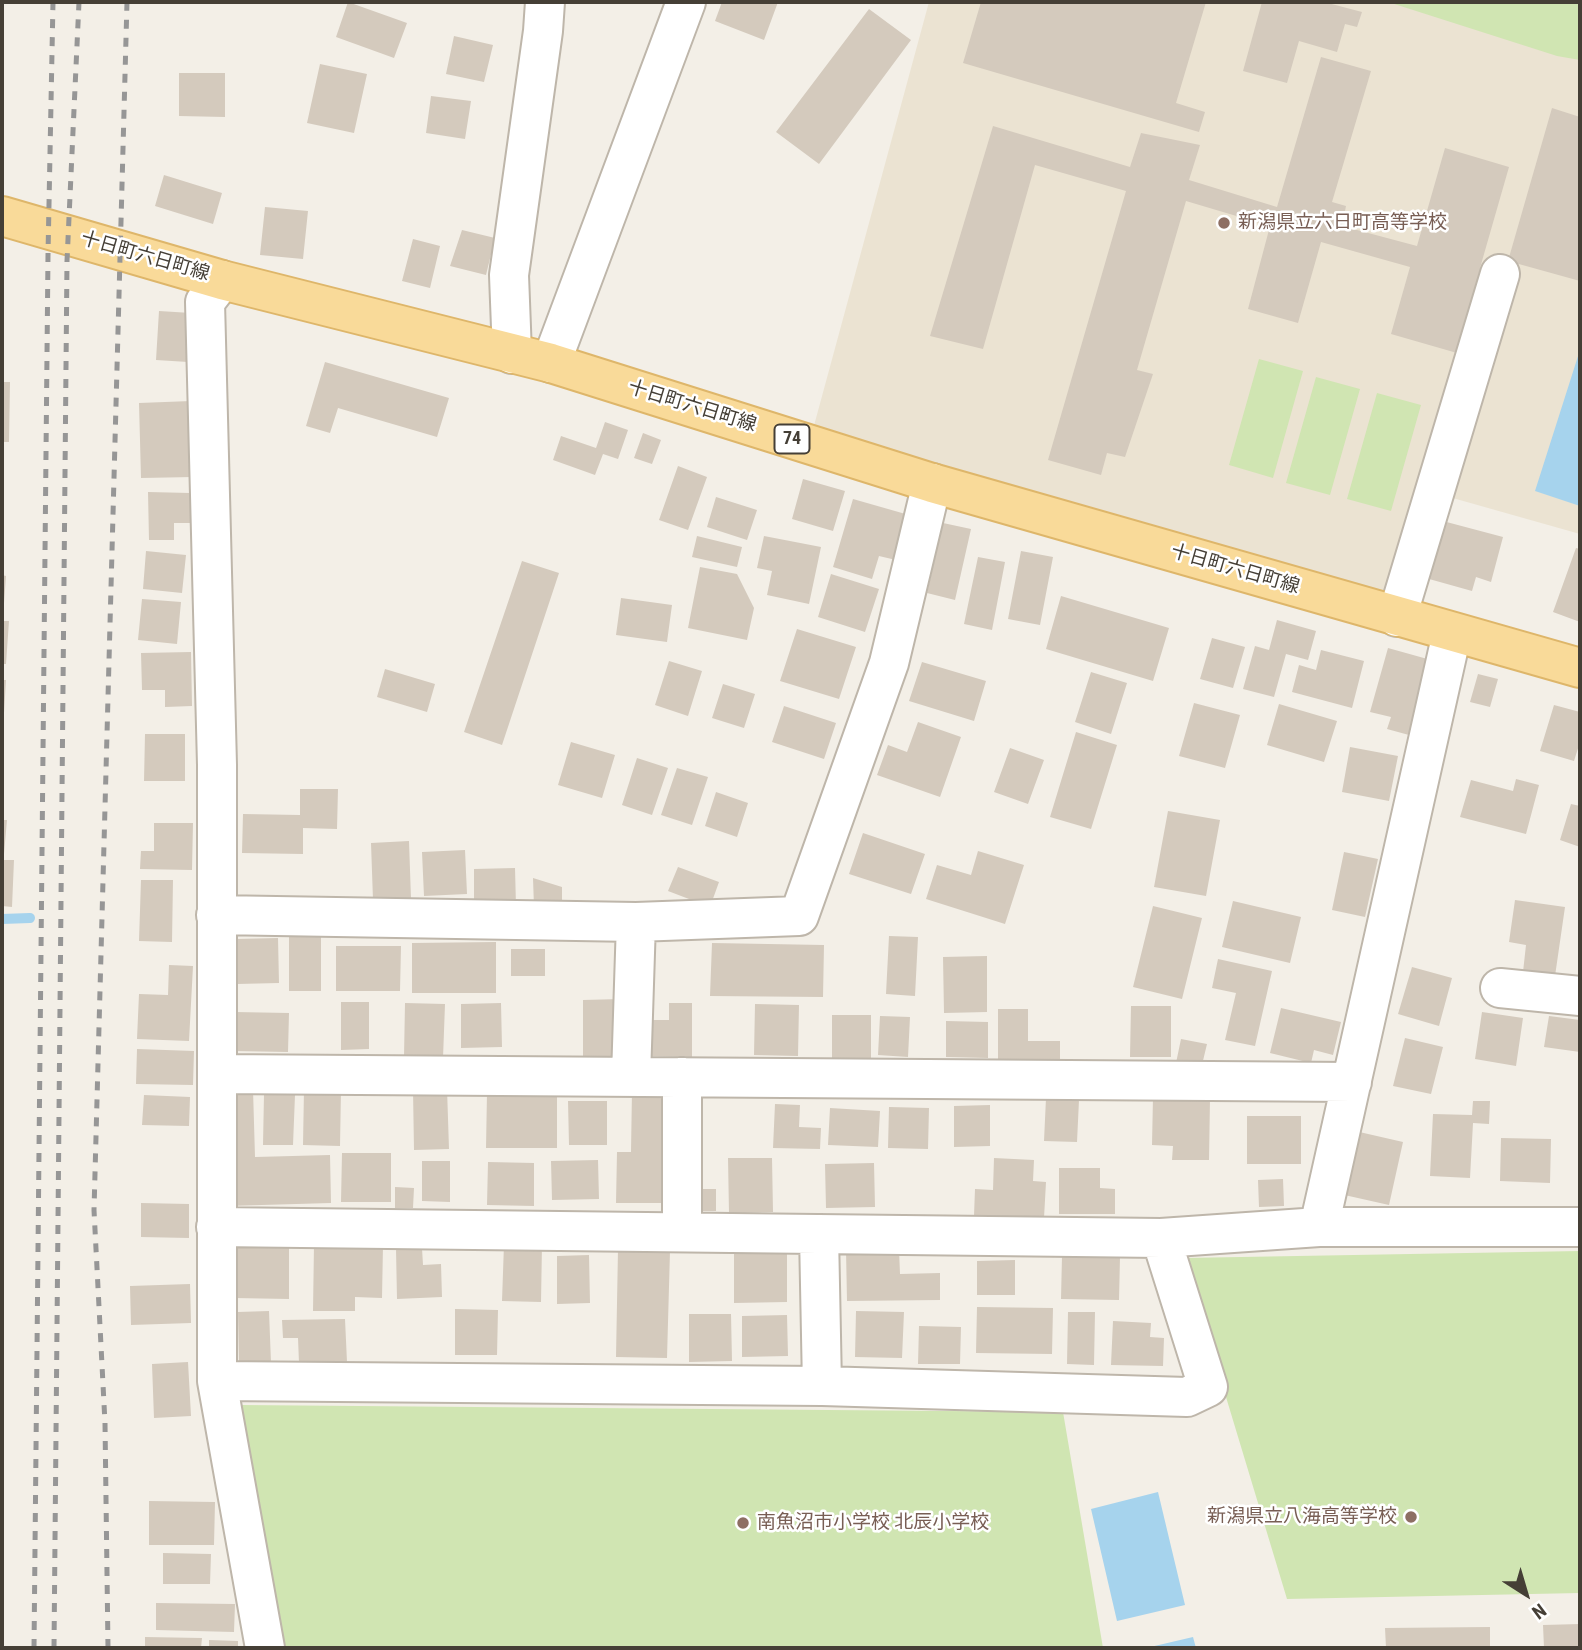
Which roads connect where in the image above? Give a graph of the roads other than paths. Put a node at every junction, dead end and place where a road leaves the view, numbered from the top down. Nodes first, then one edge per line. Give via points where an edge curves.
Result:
1 (545, 2) edge
2 (686, 2) edge
3 (2, 216) edge
4 (1500, 274) dead end
5 (222, 280) junction
6 (512, 354) junction
7 (551, 363) junction
8 (932, 483) junction
9 (1397, 617) junction
10 (1452, 633) junction
11 (1580, 668) edge
12 (216, 915) junction
13 (636, 922) junction
14 (1500, 988) dead end
15 (1580, 996) edge
16 (216, 1073) junction
17 (631, 1077) junction
18 (682, 1077) junction
19 (1352, 1082) junction
20 (216, 1227) junction
21 (1319, 1227) junction
22 (1580, 1227) edge
23 (682, 1232) junction
24 (819, 1234) junction
25 (1161, 1238) junction
26 (217, 1381) junction
27 (822, 1386) junction
28 (265, 1648) edge

1 - 6 street via 509,275
2 - 7 street
3 - 5 main road, 十日町六日町線 / 74
4 - 9 street
5 - 6 main road, 十日町六日町線 / 74
5 - 12 street via 205,302 217,765
6 - 7 main road, 十日町六日町線 / 74
7 - 8 main road, 十日町六日町線 / 74
8 - 9 main road, 十日町六日町線 / 74
8 - 13 street via 889,663 799,916
9 - 10 main road, 十日町六日町線 / 74
10 - 11 main road, 十日町六日町線 / 74
10 - 19 street
12 - 13 street
12 - 16 street
13 - 17 street
14 - 15 street
16 - 17 street
16 - 20 street
17 - 18 street
18 - 19 street
18 - 23 street
19 - 21 street
20 - 23 street
20 - 26 street
21 - 22 street
21 - 25 street
23 - 24 street
24 - 25 street
24 - 27 street
25 - 27 street via 1208,1387 1187,1397
26 - 27 street
26 - 28 street

